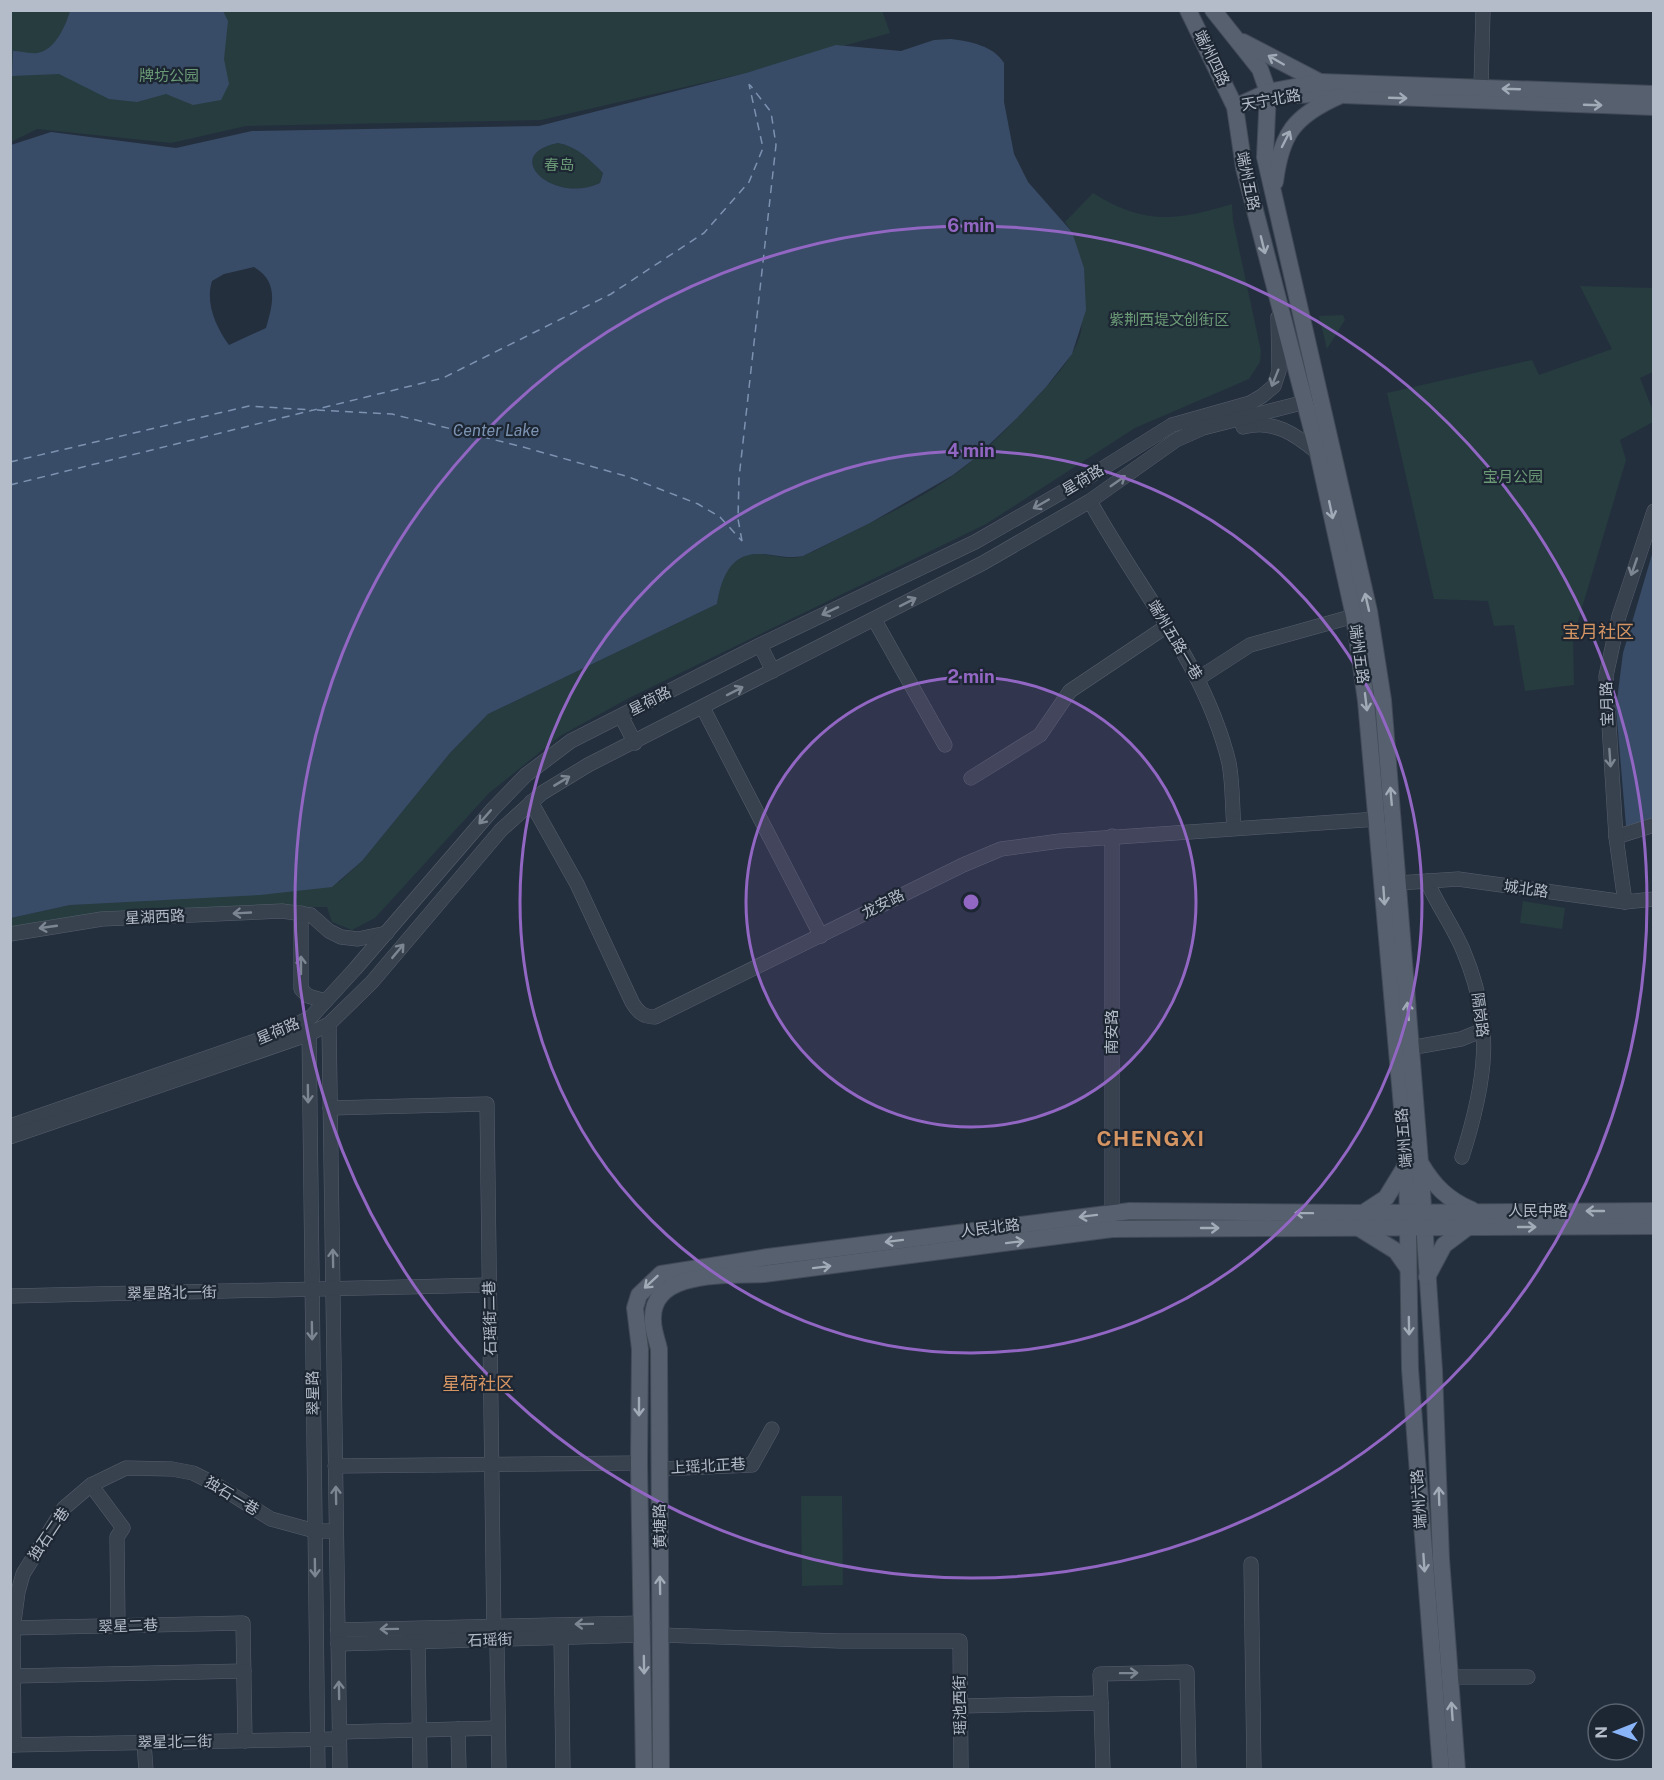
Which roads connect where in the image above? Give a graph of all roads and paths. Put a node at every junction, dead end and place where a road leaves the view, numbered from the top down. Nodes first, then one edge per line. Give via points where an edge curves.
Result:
1 (1188, 10) edge
2 (1213, 10) edge
3 (1483, 10) edge
4 (1231, 36) junction
5 (1210, 50) junction
6 (1321, 82) junction
7 (1481, 87) junction
8 (1653, 94) edge
9 (1340, 96) junction
10 (1269, 97) junction
11 (1235, 107) junction
12 (1653, 107) edge
13 (1273, 195) junction
14 (1277, 300) junction
15 (1312, 400) junction
16 (1176, 440) junction
17 (1318, 453) junction
18 (1090, 501) junction
19 (1653, 511) edge
20 (1354, 616) junction
21 (874, 619) junction
22 (1167, 626) junction
23 (760, 645) junction
24 (773, 671) junction
25 (1199, 678) junction
26 (703, 708) junction
27 (621, 716) junction
28 (635, 743) junction
29 (945, 745) dead end
30 (971, 778) dead end
31 (531, 802) junction
32 (1392, 819) junction
33 (1653, 825) edge
34 (1234, 827) junction
35 (1112, 836) junction
36 (1616, 837) junction
37 (1427, 881) junction
38 (1398, 883) junction
39 (1653, 899) edge
40 (1625, 902) junction
41 (301, 913) junction
42 (387, 933) junction
43 (10, 934) edge
44 (821, 936) junction
45 (355, 969) junction
46 (372, 982) junction
47 (326, 1001) junction
48 (311, 1017) junction
49 (329, 1024) junction
50 (1483, 1030) junction
51 (308, 1035) junction
52 (1421, 1046) dead end
53 (330, 1056) junction
54 (308, 1058) junction
55 (330, 1108) junction
56 (10, 1126) edge
57 (10, 1137) edge
58 (1462, 1157) dead end
59 (1413, 1163) junction
60 (1475, 1211) junction
61 (1653, 1211) edge
62 (1366, 1220) junction
63 (1415, 1220) junction
64 (1112, 1221) junction
65 (1653, 1226) edge
66 (1468, 1227) junction
67 (1408, 1268) junction
68 (1427, 1278) junction
69 (490, 1285) junction
70 (667, 1288) joint
71 (333, 1289) junction
72 (311, 1290) junction
73 (11, 1295) edge
74 (640, 1349) joint
75 (772, 1429) dead end
76 (639, 1463) junction
77 (491, 1465) junction
78 (335, 1466) junction
79 (126, 1468) joint
80 (659, 1468) junction
81 (90, 1485) junction
82 (315, 1531) junction
83 (336, 1531) junction
84 (1251, 1564) dead end
85 (118, 1626) junction
86 (12, 1629) edge
87 (643, 1629) junction
88 (494, 1633) junction
89 (661, 1635) junction
90 (338, 1637) junction
91 (561, 1638) junction
92 (418, 1642) junction
93 (244, 1671) junction
94 (13, 1676) junction
95 (1449, 1677) junction
96 (1528, 1677) dead end
97 (1101, 1703) junction
98 (960, 1706) junction
99 (498, 1728) junction
100 (458, 1729) junction
101 (419, 1730) junction
102 (339, 1735) junction
103 (317, 1740) junction
104 (245, 1741) junction
105 (144, 1743) junction
106 (12, 1745) edge
107 (146, 1770) edge
108 (318, 1770) edge
109 (340, 1770) edge
110 (420, 1770) edge
111 (459, 1770) edge
112 (499, 1770) edge
113 (563, 1770) edge
114 (645, 1770) edge
115 (661, 1770) edge
116 (961, 1770) edge
117 (1103, 1770) edge
118 (1189, 1770) edge
119 (1254, 1770) edge
120 (1441, 1770) edge
121 (1457, 1770) edge

1 - 5 main road, 端州四路
2 - 4 main road, 端州四路
3 - 7 street
4 - 5 main road via 1227,53 1220,55
6 -> 4 main road
4 - 10 main road, 端州四路 via 1260,69
5 - 11 main road, 端州四路
6 - 7 main road, 天宁北路
6 - 10 main road, 天宁北路
8 -> 7 main road, 天宁北路
9 - 10 main road, 天宁北路
9 -> 12 main road, 天宁北路
13 -> 9 main road via 1278,156 1287,134 1306,113
10 - 11 main road, 天宁北路
10 - 13 main road, 端州五路 via 1265,157
11 -> 14 main road, 端州五路 via 1244,168
13 - 15 main road, 端州五路
14 - 15 main road, 端州五路
14 -> 23 street, 星荷路 via 1279,371 1274,386 1262,396 1172,425 975,542
15 - 16 street, 星荷路 via 1203,428
15 - 17 main road, 端州五路
32 -> 15 main road, 端州五路 via 1389,700 1370,611
16 - 17 street via 1263,423 1284,429
18 -> 16 street, 星荷路
17 -> 20 main road, 端州五路
21 -> 18 street, 星荷路
18 - 22 street, 端州五路一巷
19 -> 36 street, 宝月路 via 1619,616 1606,676
20 - 25 street via 1250,645
20 -> 32 main road, 端州五路 via 1366,701
21 - 24 street, 星荷路
21 - 29 street
22 - 25 street, 端州五路一巷
22 - 30 street via 1070,691 1040,735
23 - 24 street
23 - 27 street, 星荷路
26 -> 24 street, 星荷路
25 - 34 street, 端州五路一巷 via 1229,766
26 - 28 street, 星荷路
26 - 44 street
27 - 28 street
27 -> 42 street, 星荷路 via 571,741 526,775
31 -> 28 street, 星荷路 via 588,765
31 - 44 street, 龙安路 via 577,884 632,1002 646,1017 667,1013
46 -> 31 street, 星荷路 via 501,830
32 - 34 street, 龙安路
32 - 38 main road, 端州五路
32 -> 59 main road, 端州五路
33 - 36 street
34 - 35 street, 龙安路
35 - 44 street, 龙安路 via 1002,849 983,855
35 - 64 street, 南安路
36 - 40 street, 宝月路
37 - 38 street, 城北路
37 - 40 street, 城北路 via 1458,879
37 - 50 street, 隔岗路 via 1476,984
59 -> 38 main road, 端州五路
39 - 40 street, 城北路
41 - 42 street via 311,915 341,937 358,939
41 -> 43 street, 星湖西路 via 102,919
47 -> 41 street via 308,996 301,989
42 - 45 street, 星荷路
45 - 46 street
45 - 47 street, 星荷路
46 - 49 street, 星荷路
47 - 48 street, 星荷路
48 - 51 street, 翠星路
48 - 56 street, 星荷路 via 281,1032
49 - 51 street, 星荷路
49 - 53 street, 翠星路
50 - 52 street via 1461,1039
50 - 58 street, 隔岗路 via 1485,1063
51 - 54 street, 翠星路
51 - 57 street, 星荷路
53 - 54 street
53 - 55 street, 翠星路
54 -> 72 street, 翠星路
55 - 69 street, 石瑶街二巷 via 487,1104
71 -> 55 street, 翠星路
59 - 60 main road via 1443,1194
59 - 62 main road
59 - 63 main road, 端州五路
61 -> 60 main road, 人民中路
60 - 63 main road, 人民中路
62 - 63 main road, 人民北路
62 - 64 main road, 人民北路
62 - 67 main road
63 - 66 main road, 人民中路
63 - 67 main road, 端州六路
63 - 68 main road, 端州六路
70 -> 64 main road, 人民北路 via 682,1281 764,1274
64 -> 74 main road, 人民北路 via 660,1274 637,1301
66 -> 65 main road, 人民中路
66 - 68 main road via 1444,1245
67 -> 120 main road, 端州六路 via 1411,1391
95 -> 68 main road, 端州六路
69 - 71 street, 翠星路北一街
69 - 77 street, 石瑶街二巷
70 - 80 main road, 黄塘路 via 659,1295 652,1322 659,1349
71 - 72 street, 翠星路北一街
71 - 78 street, 翠星路
72 - 73 street, 翠星路北一街
72 -> 82 street, 翠星路
74 -> 76 main road, 黄塘路
75 - 80 street, 上瑶北正巷 via 752,1465
76 - 77 street
76 - 87 main road, 黄塘路
77 - 78 street
77 - 88 street, 石瑶街二巷
83 -> 78 street, 翠星路
79 - 81 street, 独石二巷
79 - 82 street, 独石一巷 via 193,1473 271,1519
89 -> 80 main road, 黄塘路
81 - 85 street via 123,1528 117,1537
81 - 86 street, 独石二巷 via 64,1508 23,1574
82 - 83 street, 独石一巷
82 -> 103 street, 翠星路
83 - 90 street, 翠星路
84 - 119 street
85 - 86 street, 翠星二巷
85 - 93 street, 翠星二巷 via 243,1623
86 - 94 street, 独石二巷
87 -> 88 street, 石瑶街
87 - 91 street, 石瑶街
87 -> 114 main road, 黄塘路
88 -> 90 street, 石瑶街
88 - 91 street, 石瑶街
88 - 92 street, 石瑶街
88 - 99 street, 石瑶街二巷
89 - 98 street, 瑶池西街 via 960,1641
89 - 115 main road, 黄塘路
90 - 92 street, 石瑶街
102 -> 90 street, 翠星路
91 - 113 street
92 - 101 street
93 - 94 street
93 - 104 street
94 - 106 street, 独石二巷
95 - 96 street
121 -> 95 main road, 端州六路
97 - 98 street
97 - 117 street
97 -> 118 street via 1100,1674 1187,1672
98 - 116 street, 瑶池西街
99 - 100 street, 翠星北二街
99 - 112 street, 石瑶街二巷
100 - 101 street, 翠星北二街
100 - 111 street
101 - 102 street, 翠星北二街
101 - 110 street
102 - 103 street, 翠星北二街
102 - 109 street, 翠星路
103 - 104 street, 翠星北二街
103 - 108 street, 翠星路
104 - 105 street, 翠星北二街
105 - 106 street, 翠星北二街
105 - 107 street

